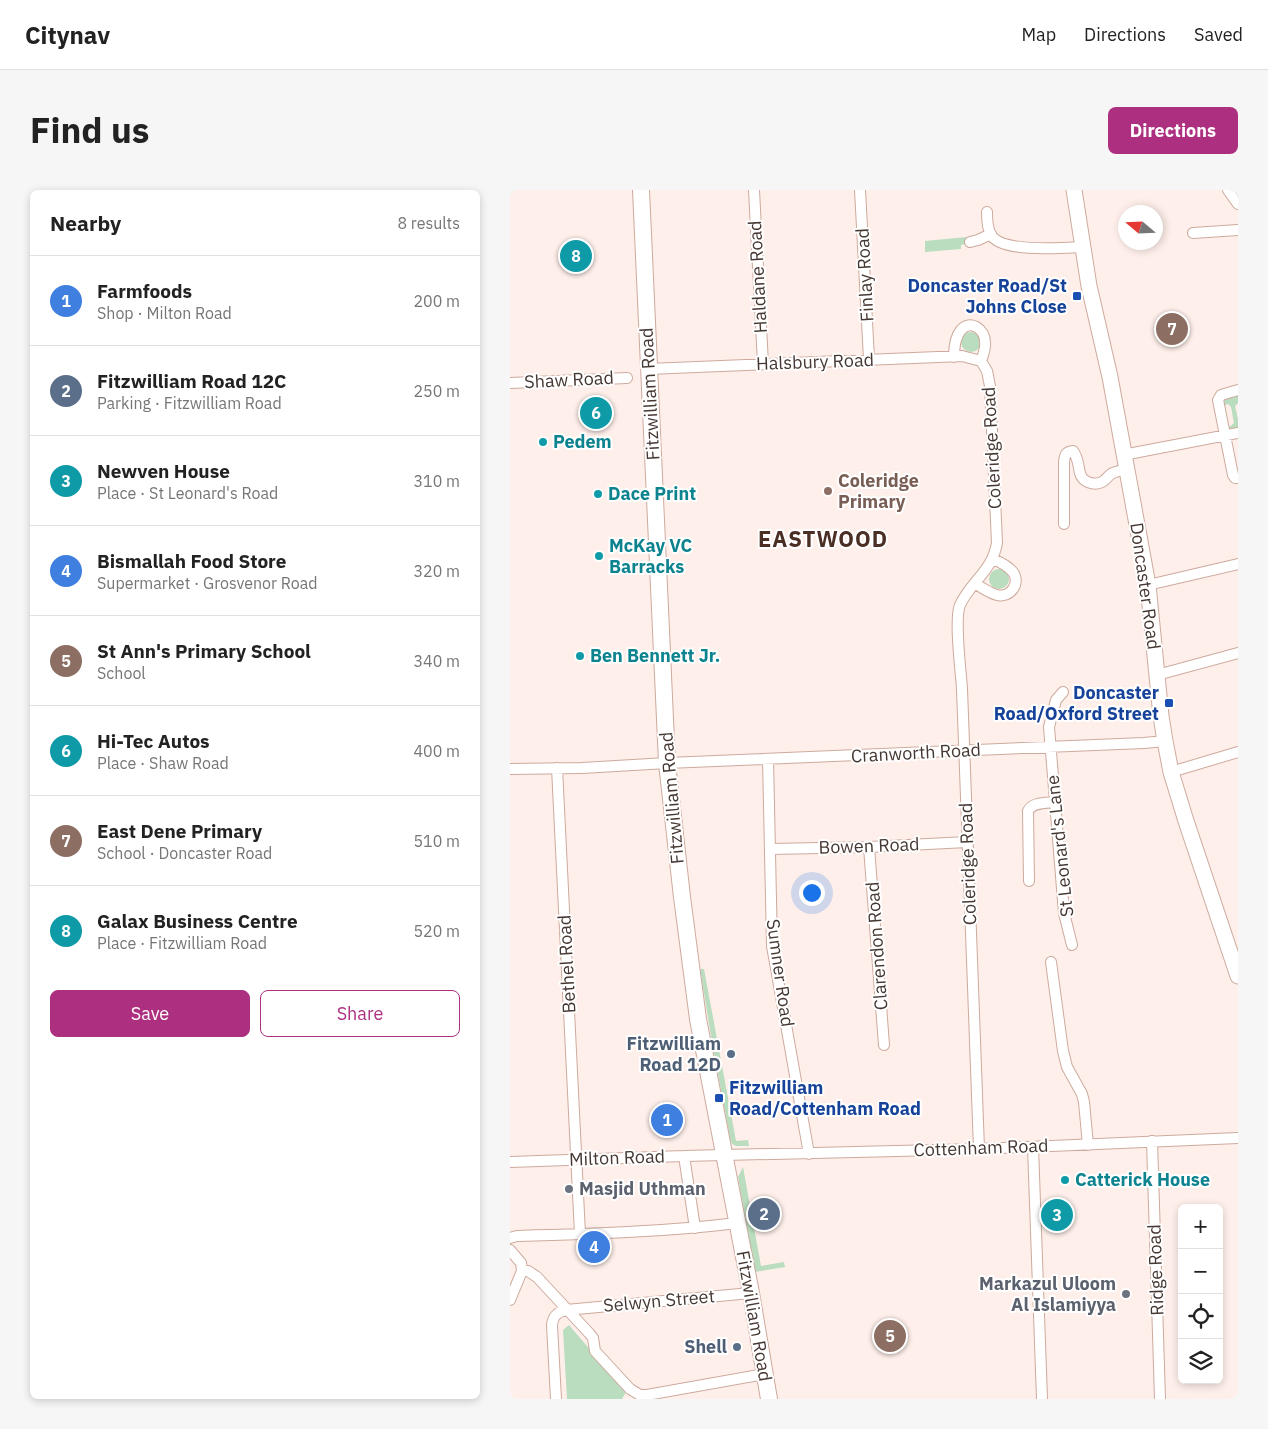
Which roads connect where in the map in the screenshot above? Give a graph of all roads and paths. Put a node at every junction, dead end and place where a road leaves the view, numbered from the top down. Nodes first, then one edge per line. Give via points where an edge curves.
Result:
1 (641, 190) edge
2 (754, 190) edge
3 (860, 190) edge
4 (1074, 190) edge
5 (1228, 190) edge
6 (1238, 204) edge
7 (987, 212) dead end
8 (1238, 230) edge
9 (1193, 233) dead end
10 (991, 234) junction
11 (970, 242) dead end
12 (1082, 247) junction
13 (954, 357) junction
14 (869, 359) junction
15 (981, 361) junction
16 (763, 364) junction
17 (648, 369) junction
18 (627, 378) dead end
19 (510, 383) edge
20 (1238, 390) edge
21 (1238, 432) edge
22 (1225, 436) junction
23 (1125, 462) junction
24 (1238, 478) edge
25 (1064, 524) dead end
26 (993, 559) junction
27 (1238, 564) edge
28 (975, 584) junction
29 (1148, 585) junction
30 (1238, 653) edge
31 (1157, 675) junction
32 (1063, 692) dead end
33 (1165, 741) junction
34 (1051, 747) junction
35 (964, 751) junction
36 (1238, 752) edge
37 (768, 759) junction
38 (667, 763) junction
39 (557, 768) junction
40 (510, 769) edge
41 (1171, 772) junction
42 (1055, 802) junction
43 (967, 842) junction
44 (869, 847) junction
45 (771, 849) junction
46 (1029, 881) dead end
47 (1072, 945) dead end
48 (1051, 962) dead end
49 (1238, 976) edge
50 (884, 1045) dead end
51 (1238, 1138) edge
52 (1152, 1142) junction
53 (1088, 1145) junction
54 (1033, 1147) junction
55 (979, 1149) junction
56 (809, 1154) junction
57 (684, 1156) junction
58 (723, 1156) junction
59 (577, 1160) junction
60 (510, 1162) edge
61 (737, 1223) junction
62 (695, 1228) junction
63 (580, 1234) junction
64 (510, 1238) edge
65 (510, 1250) edge
66 (522, 1271) junction
67 (751, 1293) junction
68 (510, 1300) edge
69 (566, 1310) junction
70 (765, 1374) junction
71 (641, 1397) edge
72 (556, 1399) edge
73 (769, 1399) edge
74 (1042, 1399) edge
75 (1160, 1399) edge

1 - 17 main road, Fitzwilliam Road
2 - 16 street, Haldane Road
3 - 14 street, Finlay Road
4 - 12 street, Doncaster Road
5 - 6 street
7 - 10 street
8 - 9 street
10 - 11 street
10 - 12 street via 998,242 1014,247
12 - 23 street, Doncaster Road
13 - 14 street, Halsbury Road
13 - 15 street, Halsbury Road
13 - 15 street, Coleridge Road via 959,331 969,325 979,328 985,338
14 - 16 street, Halsbury Road
15 - 26 street, Coleridge Road via 990,386 997,543
16 - 17 street, Halsbury Road
17 - 38 main road, Fitzwilliam Road
18 - 19 street, Shaw Road
20 - 22 street via 1218,400
21 - 22 street
22 - 23 street
22 - 24 street via 1233,476
23 - 25 street via 1102,482 1095,484 1083,480 1072,451 1065,455
23 - 29 street, Doncaster Road
26 - 28 street, Coleridge Road
26 - 28 street via 1007,566 1016,578 1011,592 997,595
27 - 29 street
28 - 35 street, Coleridge Road via 958,612
29 - 31 street, Doncaster Road
30 - 31 street
31 - 33 street, Doncaster Road
32 - 34 street, St Leonard's Lane via 1056,700 1049,721
33 - 34 street, Cranworth Road
33 - 41 street, Doncaster Road
34 - 35 street, Cranworth Road
34 - 42 street, St Leonard's Lane
35 - 37 street, Cranworth Road
35 - 43 street, Coleridge Road
36 - 41 street
37 - 38 street, Cranworth Road
37 - 45 street, Sumner Road
38 - 39 street, Cranworth Road
38 - 58 main road, Fitzwilliam Road via 695,996
39 - 40 street, Cranworth Road
39 - 59 street, Bethel Road
41 - 49 street, Doncaster Road
42 - 46 street via 1033,805 1028,811
42 - 47 street, St Leonard's Lane via 1064,913
43 - 44 street, Bowen Road
43 - 55 street, Coleridge Road
44 - 45 street, Bowen Road
44 - 50 street, Clarendon Road
45 - 56 street, Sumner Road via 772,946
48 - 53 street via 1063,1051 1067,1068 1082,1094
51 - 52 street, Cottenham Road
52 - 53 street, Cottenham Road
52 - 75 street, Ridge Road
53 - 54 street, Cottenham Road
54 - 55 street, Cottenham Road
54 - 74 street
55 - 56 street, Cottenham Road
56 - 58 street, Cottenham Road
57 - 58 street, Milton Road
57 - 59 street, Milton Road
57 - 62 street
58 - 61 main road, Fitzwilliam Road
59 - 60 street, Milton Road
59 - 63 street, Bethel Road
61 - 62 street
61 - 67 main road, Fitzwilliam Road
62 - 63 street
63 - 64 street
65 - 66 street via 521,1264
66 - 68 street
66 - 69 street via 537,1277
67 - 69 street, Selwyn Street
67 - 70 main road, Fitzwilliam Road
69 - 71 street via 592,1338 595,1351
69 - 72 street via 557,1313 553,1320
70 - 71 street
70 - 73 main road, Fitzwilliam Road

